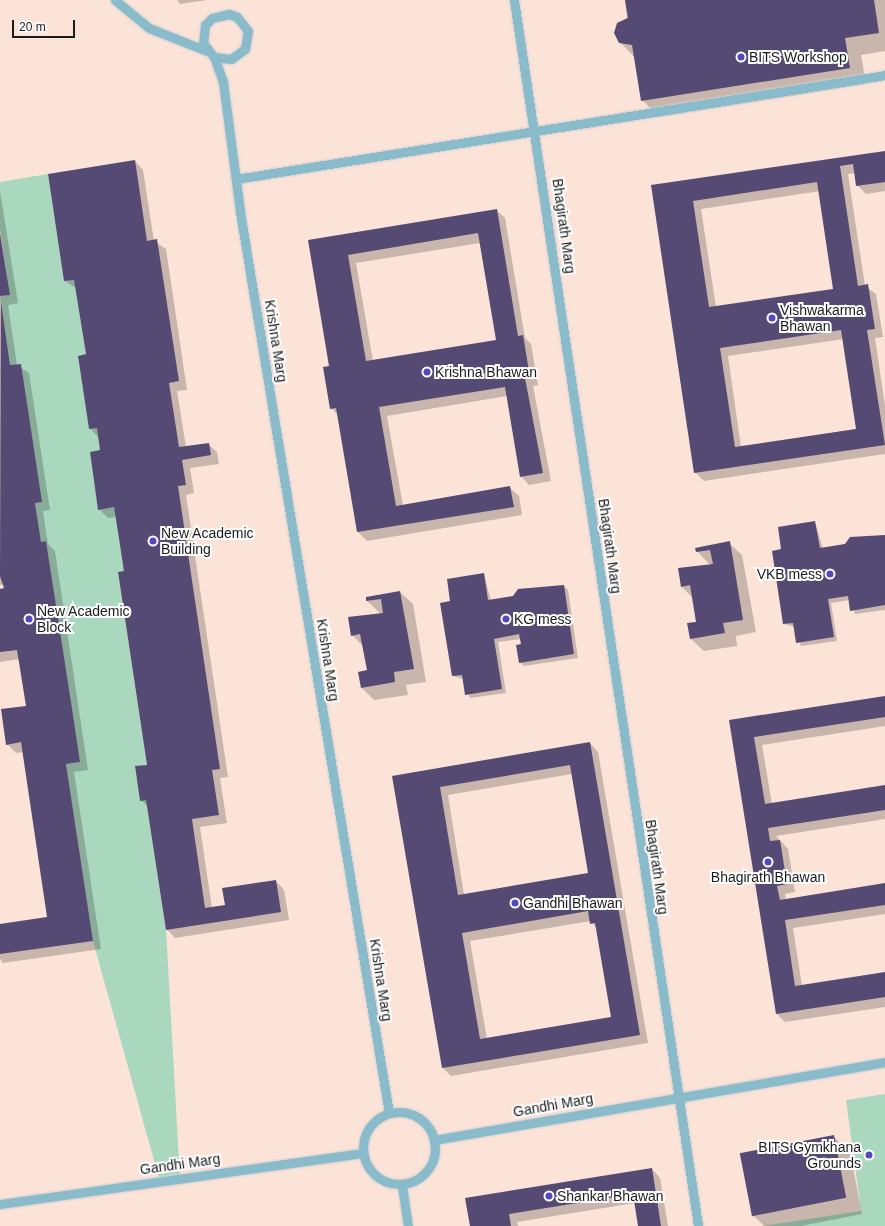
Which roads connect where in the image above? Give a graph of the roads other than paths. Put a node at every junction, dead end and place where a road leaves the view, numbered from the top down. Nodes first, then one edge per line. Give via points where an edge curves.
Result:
1 (115, 0) edge
2 (514, 0) edge
3 (210, 54) junction
4 (885, 75) edge
5 (536, 130) junction
6 (236, 179) junction
7 (885, 1062) edge
8 (676, 1097) junction
9 (389, 1113) junction
10 (434, 1140) junction
11 (363, 1153) junction
12 (402, 1186) junction
13 (0, 1204) edge
14 (408, 1226) edge
15 (698, 1226) edge

1 - 3 lane via 149,28
2 - 5 lane, Bhagirath Marg
3 - 3 lane via 203,34 212,18 229,14 244,23 248,40 240,55 222,60
3 - 6 lane, Krishna Marg via 223,82
4 - 5 lane
5 - 6 lane
5 - 8 lane, Bhagirath Marg
6 - 9 lane, Krishna Marg
7 - 8 lane, Gandhi Marg
8 - 10 lane, Gandhi Marg
8 - 15 lane, Bhagirath Marg
9 - 10 lane via 400,1112 421,1120
9 - 11 lane via 370,1126 364,1136
10 - 12 lane via 431,1164 424,1174
11 - 12 lane via 369,1169 378,1177
11 - 13 lane, Gandhi Marg
12 - 14 lane

